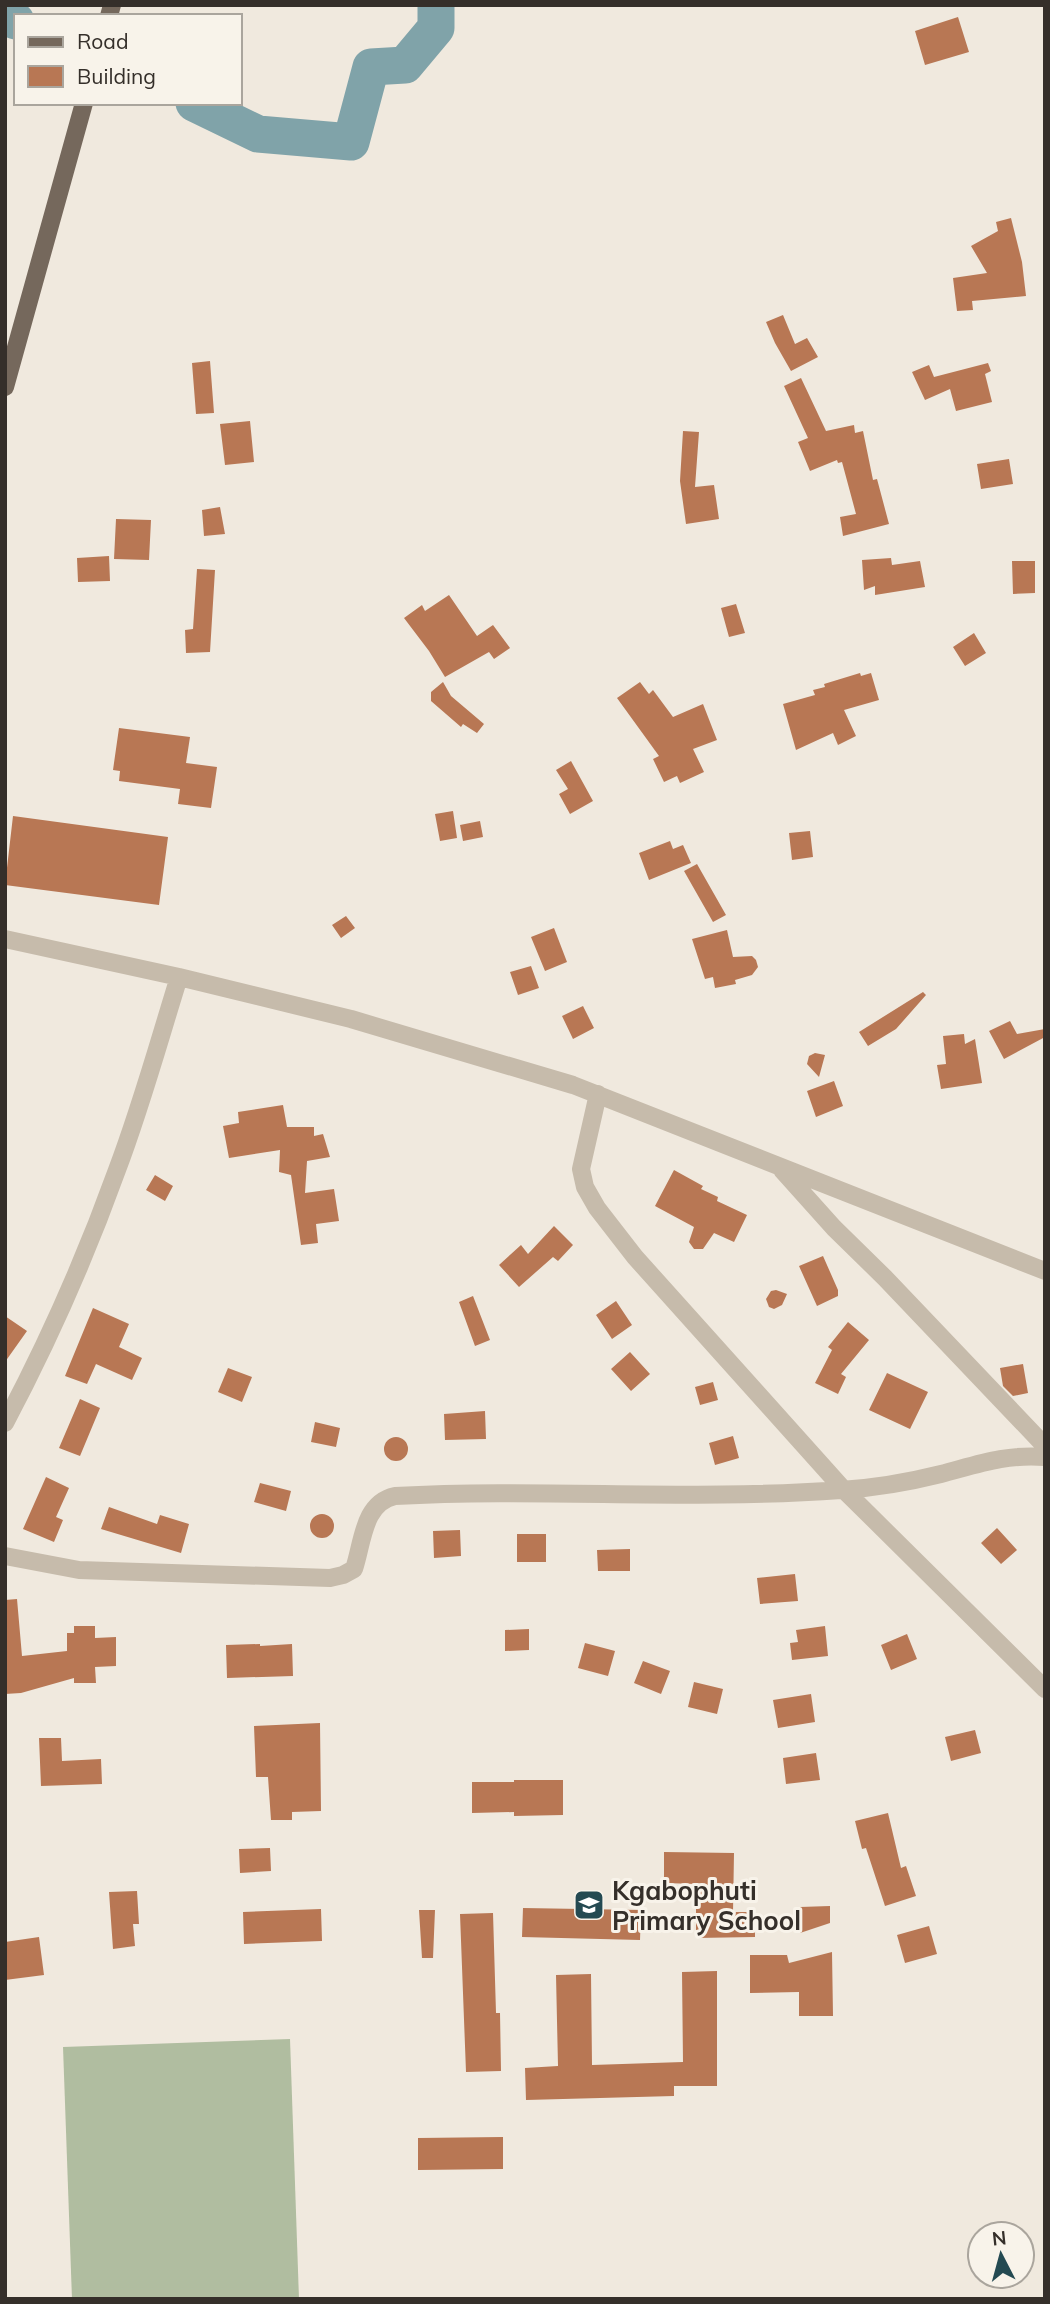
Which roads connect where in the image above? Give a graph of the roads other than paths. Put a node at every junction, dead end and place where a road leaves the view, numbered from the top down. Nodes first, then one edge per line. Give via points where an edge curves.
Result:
1 (83, 105) edge
2 (5, 387) edge
3 (5, 939) edge
4 (179, 977) junction
5 (598, 1094) junction
6 (778, 1166) junction
7 (1045, 1271) edge
8 (5, 1423) edge
9 (1045, 1446) edge
10 (1045, 1457) edge
11 (844, 1490) junction
12 (5, 1556) edge
13 (1045, 1689) edge

1 - 2 main road
3 - 4 street
4 - 5 street via 351,1019
4 - 8 street via 118,1170 62,1306
5 - 6 street
5 - 11 street via 580,1168 590,1197 635,1257
6 - 7 street
6 - 9 street
10 - 11 street via 1003,1457 939,1474
11 - 12 street via 395,1496 385,1498 369,1513 354,1569 330,1578 79,1570
11 - 13 street

